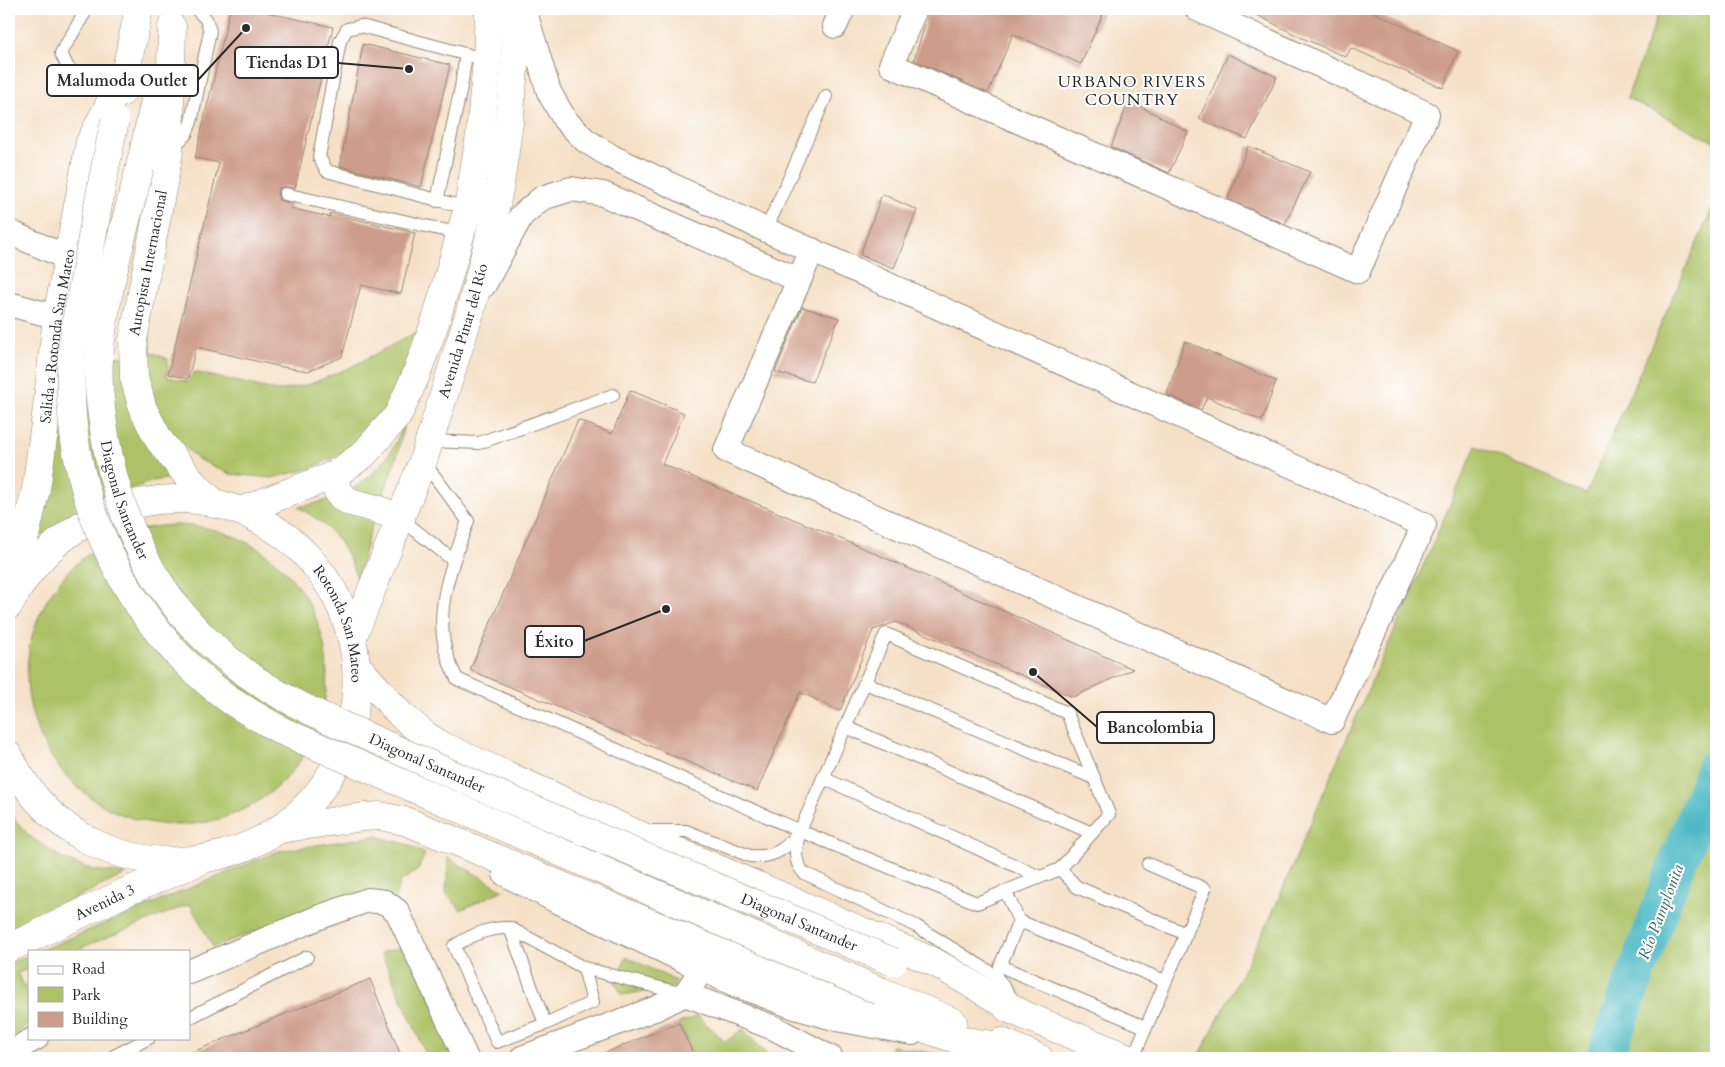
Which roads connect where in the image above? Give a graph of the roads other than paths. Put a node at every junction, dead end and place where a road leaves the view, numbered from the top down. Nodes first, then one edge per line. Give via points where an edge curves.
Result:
1 (87, 9) edge
2 (139, 9) edge
3 (196, 9) edge
4 (488, 9) edge
5 (516, 9) edge
6 (524, 9) edge
7 (915, 9) edge
8 (1197, 9) edge
9 (174, 18) edge
10 (476, 57) junction
11 (125, 74) junction
12 (826, 96) dead end
13 (169, 152) junction
14 (140, 167) joint
15 (285, 194) dead end
16 (437, 201) junction
17 (468, 208) junction
18 (766, 230) junction
19 (9, 232) edge
20 (461, 234) junction
21 (812, 250) junction
22 (68, 258) junction
23 (752, 258) junction
24 (799, 280) junction
25 (9, 304) edge
26 (472, 309) junction
27 (57, 317) junction
28 (613, 395) dead end
29 (426, 451) junction
30 (334, 475) junction
31 (215, 504) junction
32 (241, 511) junction
33 (401, 519) junction
34 (453, 560) junction
35 (9, 605) edge
36 (354, 652) junction
37 (865, 683) junction
38 (846, 727) junction
39 (9, 756) edge
40 (823, 778) junction
41 (1094, 778) junction
42 (278, 830) junction
43 (630, 831) junction
44 (800, 831) junction
45 (1092, 833) junction
46 (465, 845) junction
47 (202, 860) junction
48 (1148, 864) dead end
49 (1060, 869) junction
50 (1040, 878) junction
51 (1006, 892) junction
52 (1019, 921) junction
53 (510, 928) junction
54 (1186, 934) junction
55 (9, 948) edge
56 (307, 957) dead end
57 (584, 968) junction
58 (702, 970) junction
59 (190, 972) edge
60 (1165, 981) junction
61 (685, 994) junction
62 (1024, 1015) junction
63 (190, 1017) edge
64 (545, 1024) junction
65 (1145, 1027) junction
66 (32, 1040) edge
67 (145, 1040) edge
68 (959, 1040) junction
69 (1029, 1054) edge
70 (9, 1057) edge
71 (110, 1058) edge
72 (466, 1058) edge
73 (522, 1058) edge
74 (831, 1058) edge
75 (1128, 1058) edge
76 (1133, 1058) edge

1 - 11 lane via 61,53 68,68 81,77
2 - 11 main road
3 - 13 lane via 206,20 210,31 191,122 186,134
4 - 10 main road, Avenida Pinar del Río
5 - 26 main road, Avenida Pinar del Río via 514,67 503,166
6 - 18 street via 549,92 565,120 585,140 612,157
7 - 8 street via 891,65 1358,271 1427,114
9 - 13 main road, Autopista Internacional
9 - 14 main road, Autopista Internacional
10 - 16 lane
10 - 16 lane via 361,26 347,29 340,41 320,157 327,171
10 - 17 main road, Avenida Pinar del Río via 480,135
11 - 22 main road, Salida a Rotonda San Mateo via 90,142
11 - 69 main road, Diagonal Santander, bridge via 78,313 71,365 72,420 80,468 108,552 159,633 190,666 230,700 282,731
12 - 18 lane
13 - 31 main road, Autopista Internacional via 133,340 134,377 143,409 159,440 194,484
14 - 62 main road, Diagonal Santander, bridge via 105,310 99,363 108,460 136,544 159,583 187,620 216,649 252,678 296,704 544,814
15 - 20 lane
16 - 17 lane
17 - 20 main road, Avenida Pinar del Río
18 - 21 street
18 - 23 street
19 - 22 street
20 - 30 main road, Avenida Pinar del Río via 430,337 398,415 363,455
21 - 24 street
21 - 24 street via 1424,525 1332,721 726,450
22 - 27 main road, Salida a Rotonda San Mateo
23 - 24 street
23 - 26 street via 603,194 571,189 542,198 521,216
25 - 27 street
26 - 29 main road, Avenida Pinar del Río
27 - 35 main road, Salida a Rotonda San Mateo via 36,488
28 - 29 lane via 479,442
29 - 33 main road, Avenida Pinar del Río
29 - 34 lane via 468,521
30 - 32 main road, Avenida Pinar del Río
30 - 33 main road via 337,490 350,502
31 - 32 main road, Rotonda San Mateo
31 - 35 main road, Rotonda San Mateo via 197,500 160,500 124,506 89,520 45,554 20,585
32 - 36 main road, Rotonda San Mateo via 273,527 313,562 333,590 344,614
33 - 34 lane
33 - 36 main road, Avenida Pinar del Río
34 - 44 lane via 444,598 442,626 447,657 457,680
36 - 42 main road, Rotonda San Mateo via 357,684 354,712 339,758 313,798
36 - 43 main road via 400,714 425,735
37 - 38 lane
37 - 41 lane
37 - 41 lane via 886,634 1067,713
38 - 40 lane
38 - 45 lane
39 - 47 main road, Rotonda San Mateo via 42,805 70,829 95,844 136,858 180,862
40 - 44 lane
40 - 50 lane
41 - 45 lane via 1109,814
42 - 46 main road via 380,816 405,821
42 - 47 main road, Rotonda San Mateo via 245,848
43 - 44 lane via 686,831 759,857 778,852 789,845
43 - 62 main road via 936,963
44 - 51 lane via 977,903
44 - 62 lane via 796,858 804,873 916,926 995,975
45 - 49 lane
46 - 58 street via 507,875
46 - 68 main road via 766,972 863,1010
47 - 55 main road, Avenida 3
48 - 54 lane via 1205,889
49 - 50 lane
49 - 54 lane via 1077,887
50 - 51 lane
51 - 52 lane
52 - 60 lane
52 - 65 lane via 1000,966
53 - 57 lane
53 - 64 lane
53 - 64 lane via 500,927 474,934 454,946 496,1042
54 - 60 lane
56 - 63 lane
57 - 61 lane
57 - 64 lane via 593,1002
58 - 61 street
58 - 68 street via 766,997 837,1020
59 - 72 street via 334,912 368,900 385,902 397,911
60 - 65 lane
61 - 73 street
61 - 74 street via 774,1028
62 - 75 main road, Diagonal Santander
65 - 76 lane
66 - 70 street
67 - 71 lane
68 - 69 main road

